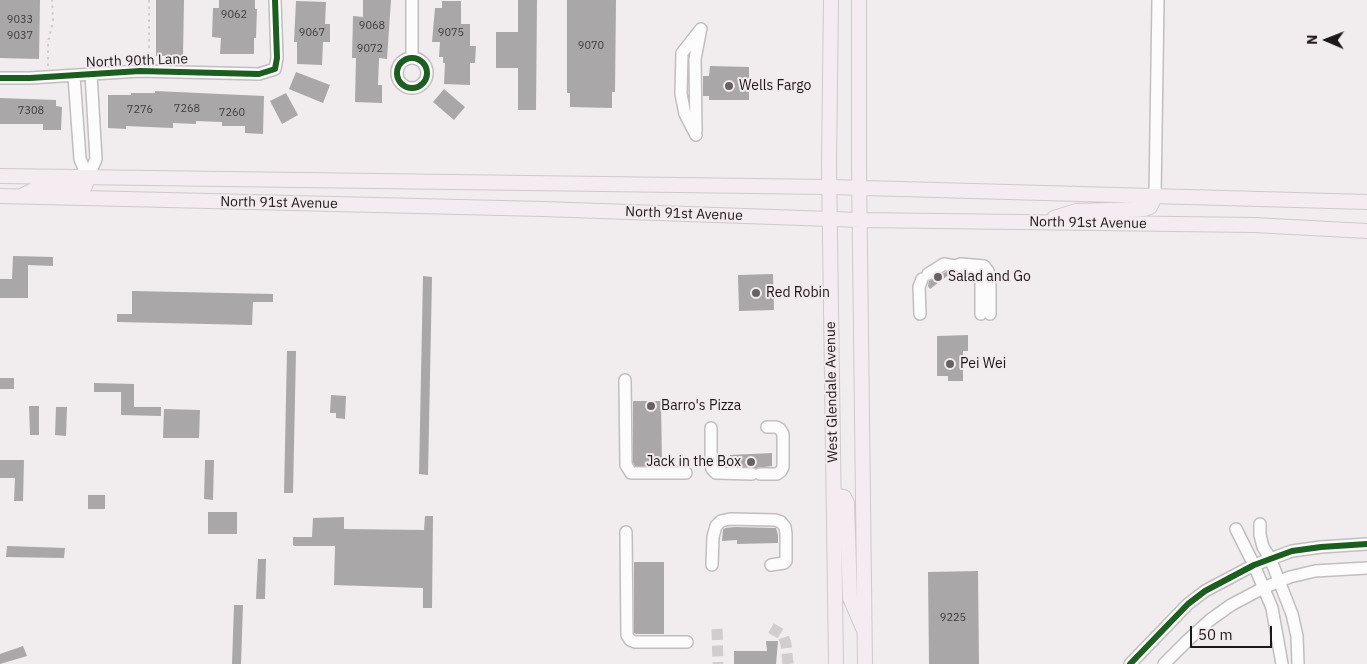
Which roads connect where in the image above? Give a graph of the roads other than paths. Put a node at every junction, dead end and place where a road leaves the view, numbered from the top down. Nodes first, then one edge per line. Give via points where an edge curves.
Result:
1 (275, 0) edge
2 (412, 0) edge
3 (831, 0) edge
4 (859, 0) edge
5 (1158, 0) edge
6 (412, 58) dead end
7 (91, 74) junction
8 (74, 76) junction
9 (0, 78) edge
10 (688, 118) joint
11 (0, 176) edge
12 (88, 178) junction
13 (511, 184) junction
14 (829, 188) junction
15 (859, 188) junction
16 (0, 196) edge
17 (20, 197) junction
18 (1155, 197) junction
19 (1367, 202) edge
20 (510, 209) junction
21 (830, 219) junction
22 (860, 220) junction
23 (1041, 222) junction
24 (1367, 231) edge
25 (920, 314) dead end
26 (986, 314) dead end
27 (625, 380) dead end
28 (711, 428) dead end
29 (767, 428) dead end
30 (686, 473) dead end
31 (834, 496) junction
32 (1260, 524) dead end
33 (1236, 529) dead end
34 (626, 532) dead end
35 (1367, 544) edge
36 (1270, 558) junction
37 (712, 565) dead end
38 (771, 565) dead end
39 (1254, 565) junction
40 (1367, 568) edge
41 (1279, 581) junction
42 (1263, 588) junction
43 (865, 633) junction
44 (687, 642) dead end
45 (836, 664) edge
46 (865, 664) edge
47 (1130, 664) edge
48 (1164, 664) edge
49 (1282, 664) edge
50 (1298, 664) edge

1 - 7 street, North 90th Lane via 275,69 259,74 148,71
2 - 6 street
3 - 14 main road, West Glendale Avenue
4 - 15 main road
5 - 18 street
7 - 8 street, North 90th Lane
7 - 12 street via 96,159
8 - 9 street, North 90th Lane
8 - 12 street via 80,159
10 - 10 street via 681,94 682,53 701,29 695,59 696,135
11 - 12 main road, North 91st Avenue
12 - 13 main road, North 91st Avenue
12 - 17 main road via 83,188 40,187
13 - 14 main road, North 91st Avenue
13 - 20 main road
14 - 15 main road, North 91st Avenue
14 - 21 main road, West Glendale Avenue
15 - 18 main road, North 91st Avenue
15 - 22 main road
16 - 17 main road, North 91st Avenue
17 - 20 main road, North 91st Avenue
18 - 19 main road, North 91st Avenue
18 - 23 main road via 1150,207 1144,209 1076,211
20 - 21 main road, North 91st Avenue
21 - 22 main road, North 91st Avenue
21 - 31 main road, West Glendale Avenue
22 - 23 main road, North 91st Avenue
22 - 43 main road
23 - 24 main road, North 91st Avenue via 1246,225
25 - 26 street via 918,287 925,276 944,264 961,264 984,266 988,271
27 - 30 street via 626,466 631,473
28 - 29 street via 712,469 716,474 777,474 783,466 783,434 776,427
31 - 43 main road via 844,496 847,503 850,598
31 - 45 main road, West Glendale Avenue
32 - 36 street via 1263,547
33 - 39 street
34 - 44 street via 630,640
35 - 36 street via 1308,548
36 - 39 street
36 - 41 street
37 - 38 street via 716,526 730,519 781,522 786,534 786,561
39 - 42 street
39 - 47 street via 1205,591 1188,604
40 - 41 street via 1315,571
41 - 42 street
41 - 50 street via 1295,625
42 - 48 street via 1210,620
42 - 49 street via 1272,608
43 - 46 main road

